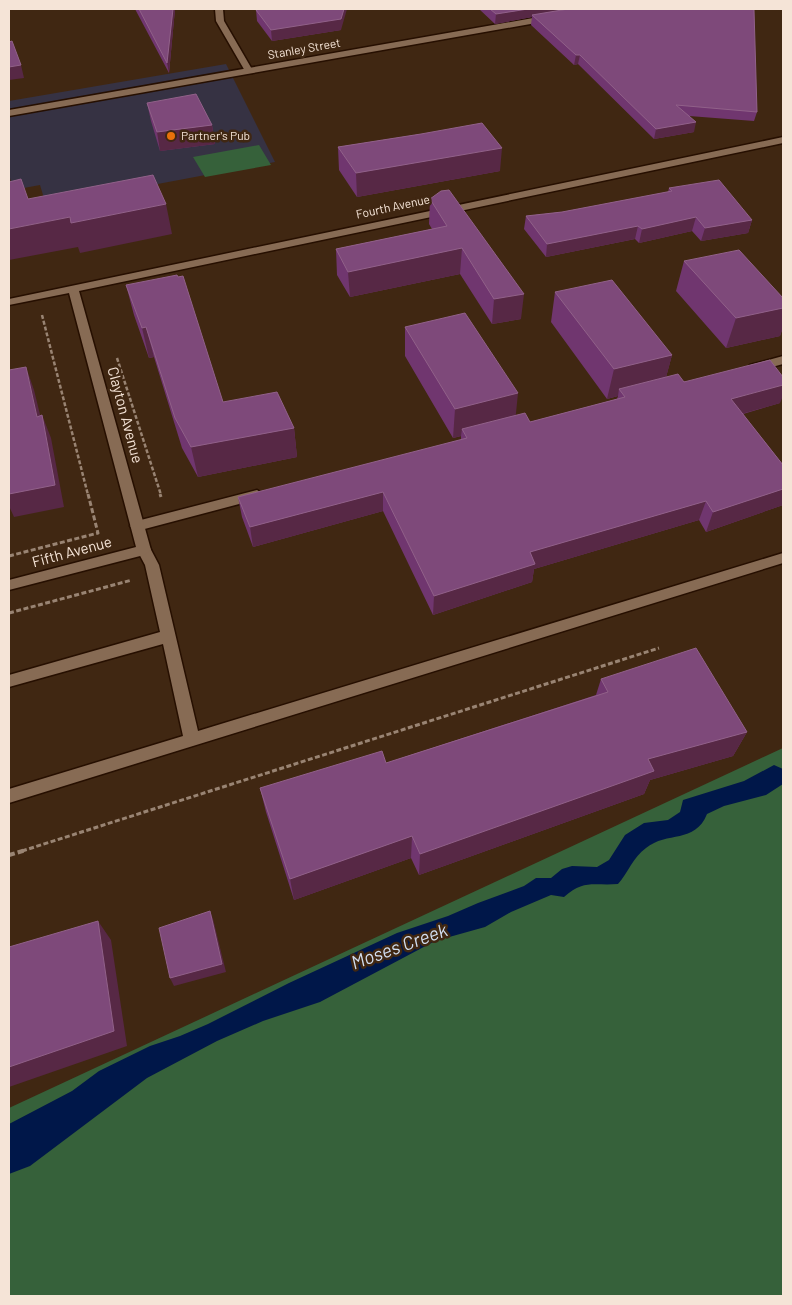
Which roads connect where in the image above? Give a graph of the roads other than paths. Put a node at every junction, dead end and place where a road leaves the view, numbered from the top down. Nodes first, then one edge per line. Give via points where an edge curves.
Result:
1 (219, 9) edge
2 (556, 17) edge
3 (249, 71) junction
4 (9, 114) edge
5 (783, 140) edge
6 (73, 288) junction
7 (9, 302) edge
8 (783, 360) edge
9 (745, 370) edge
10 (274, 491) edge
11 (137, 526) junction
12 (144, 550) junction
13 (783, 558) edge
14 (9, 585) edge
15 (168, 636) junction
16 (9, 682) edge
17 (192, 740) junction
18 (9, 796) edge

1 - 3 street via 220,21
2 - 3 street, Stanley Street
3 - 4 street, Stanley Street
5 - 6 street, Fourth Avenue
6 - 7 street, Fourth Avenue
6 - 11 street, Clayton Avenue
8 - 9 street
10 - 11 street
11 - 12 street, Clayton Avenue
12 - 14 street, Fifth Avenue
12 - 15 street, Clayton Avenue via 154,574
13 - 17 street
15 - 16 street
15 - 17 street, Clayton Avenue
17 - 18 street

